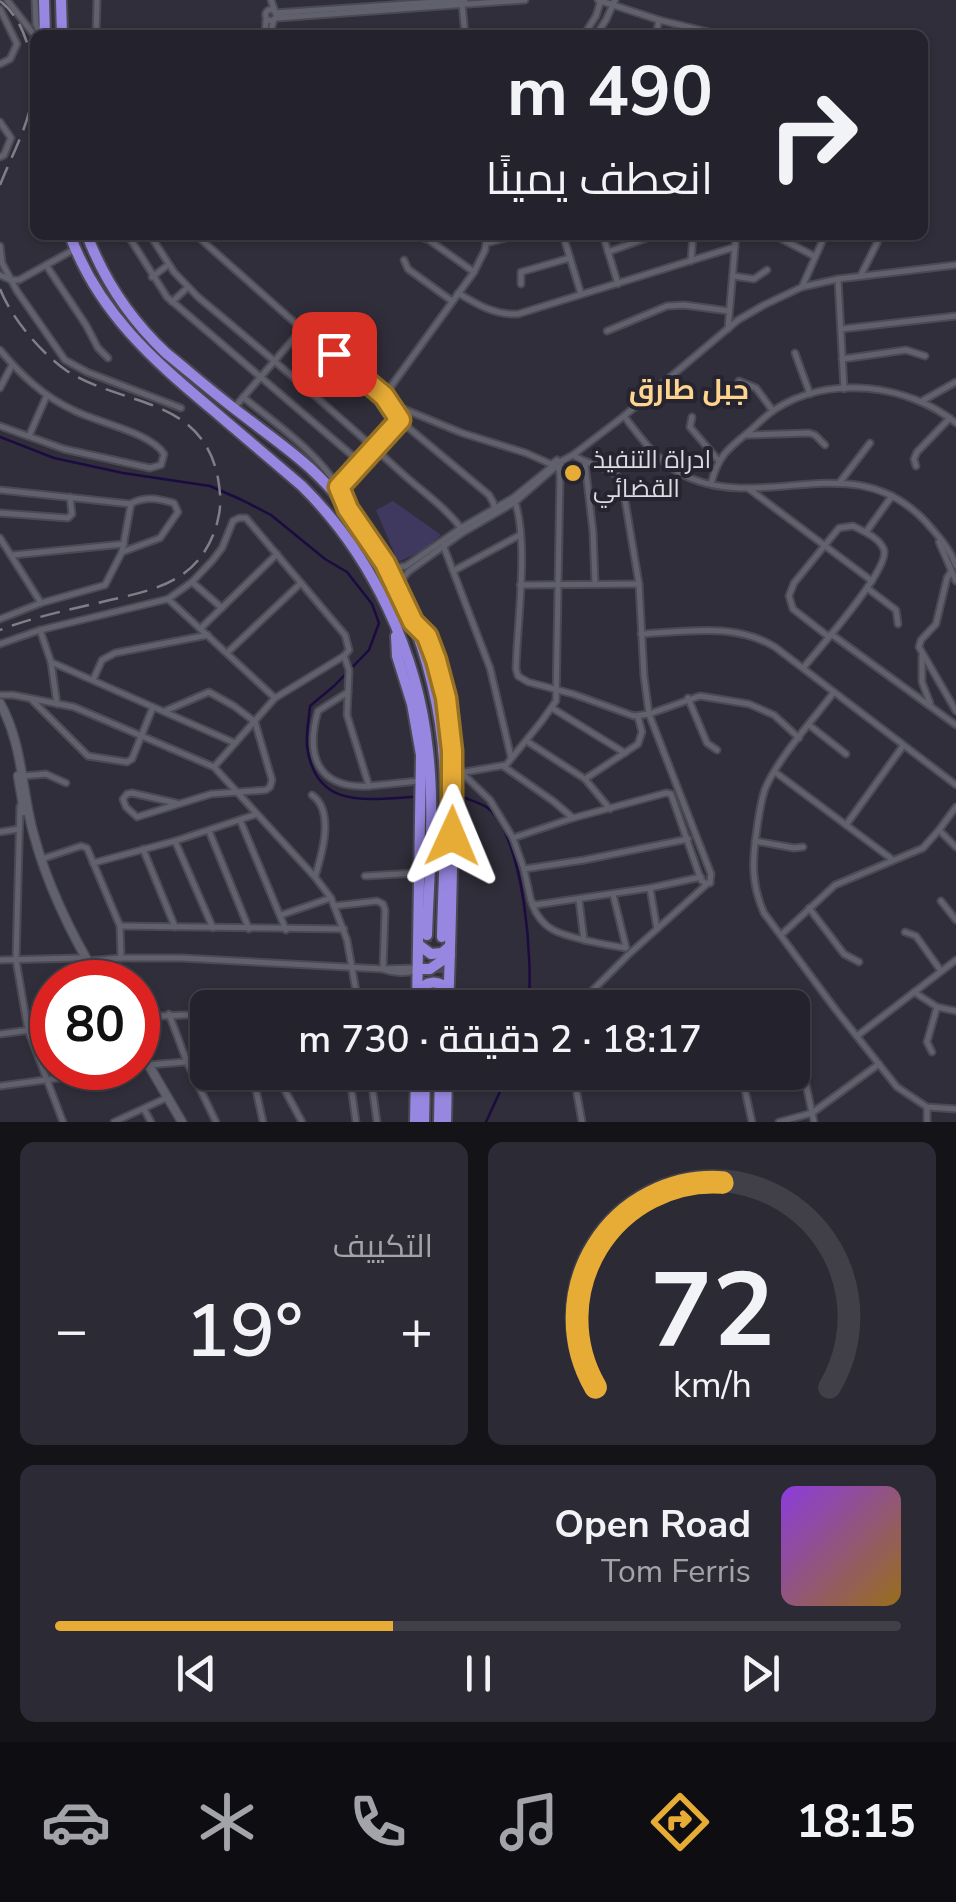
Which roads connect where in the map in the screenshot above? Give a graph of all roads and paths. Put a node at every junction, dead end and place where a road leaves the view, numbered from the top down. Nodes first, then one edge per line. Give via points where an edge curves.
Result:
1 (8, 0) edge
2 (34, 0) edge
3 (44, 0) edge
4 (60, 0) edge
5 (97, 0) edge
6 (269, 0) edge
7 (525, 0) edge
8 (600, 0) edge
9 (463, 2) edge
10 (615, 2) edge
11 (0, 10) edge
12 (266, 15) junction
13 (275, 15) junction
14 (660, 20) junction
15 (35, 30) edge
16 (38, 30) edge
17 (41, 30) edge
18 (62, 30) edge
19 (96, 30) edge
20 (268, 30) edge
21 (270, 30) edge
22 (465, 30) edge
23 (587, 30) edge
24 (599, 30) edge
25 (657, 30) edge
26 (701, 30) edge
27 (0, 64) edge
28 (0, 122) edge
29 (0, 158) edge
30 (72, 240) edge
31 (89, 240) edge
32 (132, 240) dead end
33 (153, 240) edge
34 (202, 240) edge
35 (428, 240) edge
36 (487, 240) edge
37 (565, 240) edge
38 (604, 240) edge
39 (642, 240) edge
40 (693, 240) edge
41 (735, 240) edge
42 (784, 240) edge
43 (822, 240) edge
44 (876, 240) edge
45 (0, 246) edge
46 (734, 248) junction
47 (75, 249) junction
48 (608, 252) junction
49 (814, 256) junction
50 (570, 258) junction
51 (404, 260) dead end
52 (691, 261) junction
53 (168, 264) junction
54 (46, 265) junction
55 (956, 265) edge
56 (767, 270) dead end
57 (474, 272) junction
58 (0, 275) edge
59 (152, 276) junction
60 (733, 276) junction
61 (862, 276) junction
62 (838, 278) junction
63 (10, 280) junction
64 (521, 284) dead end
65 (618, 284) junction
66 (188, 287) junction
67 (802, 287) junction
68 (458, 293) junction
69 (581, 295) junction
70 (452, 301) junction
71 (172, 302) junction
72 (729, 311) junction
73 (956, 316) edge
74 (302, 329) junction
75 (728, 329) junction
76 (841, 330) junction
77 (608, 331) dead end
78 (0, 350) edge
79 (795, 353) dead end
80 (925, 356) dead end
81 (108, 358) dead end
82 (842, 359) junction
83 (276, 362) junction
84 (12, 365) junction
85 (261, 378) junction
86 (739, 381) dead end
87 (956, 382) edge
88 (0, 388) edge
89 (844, 389) junction
90 (810, 394) junction
91 (47, 396) junction
92 (243, 396) junction
93 (384, 396) junction
94 (922, 401) junction
95 (389, 403) junction
96 (181, 408) dead end
97 (234, 408) junction
98 (773, 411) junction
99 (624, 416) junction
100 (692, 417) dead end
101 (400, 420) junction
102 (953, 421) edge
103 (0, 426) edge
104 (744, 435) junction
105 (28, 436) junction
106 (870, 443) dead end
107 (825, 445) dead end
108 (376, 448) junction
109 (573, 455) junction
110 (718, 460) junction
111 (361, 463) junction
112 (585, 463) junction
113 (556, 464) junction
114 (916, 466) dead end
115 (840, 482) junction
116 (710, 484) junction
117 (746, 487) junction
118 (0, 490) edge
119 (336, 490) junction
120 (70, 496) junction
121 (892, 496) junction
122 (515, 502) junction
123 (130, 504) junction
124 (494, 509) junction
125 (0, 513) edge
126 (460, 528) junction
127 (866, 532) junction
128 (520, 535) junction
129 (0, 538) edge
130 (124, 544) junction
131 (444, 544) junction
132 (823, 546) junction
133 (950, 551) edge
134 (122, 552) junction
135 (277, 554) junction
136 (13, 555) junction
137 (385, 563) junction
138 (953, 564) edge
139 (455, 570) junction
140 (956, 580) edge
141 (192, 582) junction
142 (301, 583) junction
143 (595, 583) junction
144 (558, 584) junction
145 (639, 584) junction
146 (869, 584) junction
147 (520, 585) junction
148 (396, 587) junction
149 (168, 598) junction
150 (41, 603) junction
151 (222, 608) junction
152 (0, 619) edge
153 (898, 624) dead end
154 (201, 628) junction
155 (40, 630) junction
156 (208, 634) junction
157 (642, 634) junction
158 (830, 635) junction
159 (0, 644) edge
160 (228, 652) junction
161 (923, 654) junction
162 (344, 656) junction
163 (51, 662) junction
164 (804, 668) junction
165 (93, 680) junction
166 (558, 691) junction
167 (348, 692) junction
168 (834, 692) junction
169 (31, 698) junction
170 (275, 698) junction
171 (688, 698) junction
172 (0, 699) edge
173 (441, 699) junction
174 (58, 704) junction
175 (416, 704) junction
176 (931, 706) junction
177 (154, 707) junction
178 (552, 708) junction
179 (165, 711) junction
180 (956, 711) edge
181 (0, 714) edge
182 (648, 714) junction
183 (638, 716) junction
184 (255, 722) junction
185 (809, 725) junction
186 (956, 725) edge
187 (142, 736) junction
188 (800, 738) junction
189 (526, 741) junction
190 (235, 743) junction
191 (903, 745) junction
192 (717, 750) dead end
193 (625, 752) junction
194 (846, 754) dead end
195 (511, 759) junction
196 (503, 766) junction
197 (214, 768) junction
198 (774, 772) junction
199 (457, 774) junction
200 (23, 776) junction
201 (585, 779) junction
202 (422, 781) junction
203 (66, 784) dead end
204 (956, 785) edge
205 (370, 786) junction
206 (236, 791) junction
207 (312, 795) dead end
208 (21, 798) junction
209 (176, 803) junction
210 (956, 806) edge
211 (610, 809) junction
212 (258, 814) junction
213 (572, 818) junction
214 (240, 820) junction
215 (846, 824) junction
216 (19, 830) junction
217 (939, 830) junction
218 (209, 831) junction
219 (0, 832) edge
220 (513, 838) junction
221 (688, 839) junction
222 (175, 841) junction
223 (755, 842) junction
224 (803, 846) dead end
225 (956, 847) edge
226 (143, 850) junction
227 (42, 859) junction
228 (894, 861) junction
229 (92, 863) junction
230 (524, 869) junction
231 (420, 873) junction
232 (364, 876) dead end
233 (315, 877) junction
234 (700, 877) junction
235 (708, 884) junction
236 (650, 888) junction
237 (614, 894) junction
238 (579, 900) junction
239 (941, 901) dead end
240 (332, 902) junction
241 (532, 904) junction
242 (810, 908) junction
243 (281, 915) junction
244 (956, 920) edge
245 (120, 926) junction
246 (175, 927) junction
247 (212, 928) junction
248 (250, 929) junction
249 (344, 929) junction
250 (286, 930) junction
251 (657, 930) junction
252 (905, 932) dead end
253 (781, 935) junction
254 (423, 940) junction
255 (584, 940) junction
256 (447, 946) junction
257 (627, 951) junction
258 (121, 958) junction
259 (0, 960) edge
260 (16, 960) junction
261 (30, 960) edge
262 (83, 960) junction
263 (956, 960) edge
264 (859, 962) dead end
265 (353, 967) junction
266 (383, 969) junction
267 (424, 969) junction
268 (941, 971) junction
269 (449, 987) junction
270 (357, 990) edge
271 (423, 990) edge
272 (427, 990) edge
273 (448, 990) edge
274 (591, 990) edge
275 (914, 992) junction
276 (937, 1006) junction
277 (956, 1011) edge
278 (169, 1014) junction
279 (190, 1014) edge
280 (160, 1015) edge
281 (28, 1030) junction
282 (0, 1034) edge
283 (30, 1036) edge
284 (857, 1036) junction
285 (932, 1052) dead end
286 (187, 1062) junction
287 (190, 1062) edge
288 (160, 1064) edge
289 (879, 1064) junction
290 (30, 1082) edge
291 (0, 1086) edge
292 (50, 1090) edge
293 (157, 1090) edge
294 (158, 1090) edge
295 (256, 1090) edge
296 (284, 1090) edge
297 (352, 1090) edge
298 (373, 1090) edge
299 (416, 1090) edge
300 (425, 1090) edge
301 (443, 1090) edge
302 (576, 1090) edge
303 (745, 1090) edge
304 (807, 1090) edge
305 (164, 1100) junction
306 (927, 1106) junction
307 (956, 1109) edge
308 (144, 1110) junction
309 (812, 1113) junction
310 (300, 1120) edge
311 (62, 1122) edge
312 (114, 1122) edge
313 (150, 1122) edge
314 (180, 1122) edge
315 (216, 1122) edge
316 (263, 1122) edge
317 (288, 1122) edge
318 (356, 1122) edge
319 (377, 1122) edge
320 (415, 1122) edge
321 (424, 1122) edge
322 (442, 1122) edge
323 (582, 1122) edge
324 (752, 1122) edge
325 (780, 1122) edge
326 (814, 1122) edge
327 (927, 1122) edge

1 - 15 street
2 - 16 street
3 - 17 highway
4 - 18 highway
5 - 19 street
6 - 12 street
6 - 13 street
7 - 9 street
8 - 10 street
8 - 23 street
9 - 13 street
9 - 22 street
10 - 14 street
10 - 24 street
11 - 27 street via 16,44
12 - 13 street
12 - 20 street
13 - 21 street
14 - 25 street
14 - 26 street
28 - 29 street via 11,138
30 - 47 highway
31 - 97 highway via 138,324
32 - 59 street
33 - 53 street
34 - 74 street
35 - 57 street
36 - 57 street
37 - 50 street
38 - 48 street
39 - 48 street
40 - 52 street
41 - 46 street
42 - 49 street
43 - 49 street
44 - 61 street
45 - 63 street
46 - 52 street
46 - 60 street
47 - 54 street
47 - 175 highway via 106,304 150,357 302,486 346,537 397,630
48 - 65 street
49 - 67 street
50 - 64 street via 522,272
50 - 69 street
51 - 70 street via 408,270
52 - 65 street
53 - 59 street
53 - 66 street
54 - 63 street
54 - 81 street
55 - 61 street
56 - 60 street via 754,279
57 - 68 street
58 - 63 street
59 - 71 street
60 - 72 street
61 - 62 street
62 - 67 street
62 - 76 street
63 - 96 street via 65,360
65 - 69 street
66 - 71 street
66 - 83 street
67 - 75 street
68 - 69 street via 509,314
68 - 70 street
70 - 93 street
71 - 85 street
72 - 75 street
72 - 77 street via 666,306
73 - 76 street
74 - 83 street
74 - 93 street
75 - 99 street
76 - 82 street
78 - 84 street
79 - 90 street
80 - 82 street via 906,350
82 - 89 street
83 - 85 street
83 - 108 street
84 - 88 street
84 - 91 street
85 - 92 street
85 - 111 street
86 - 98 street via 756,388
87 - 94 street
89 - 90 street
89 - 94 street
90 - 98 street
91 - 105 street
91 - 105 street via 152,442 164,452 162,463 150,468
92 - 97 street
92 - 119 street via 329,473
93 - 95 street
94 - 102 street
95 - 101 street
95 - 113 street
97 - 119 highway
98 - 104 street
99 - 109 street
99 - 116 street via 665,463
100 - 110 street via 692,431
101 - 108 street
101 - 124 street via 489,496
102 - 114 street via 918,452
103 - 105 street
104 - 107 street via 809,433
104 - 110 street
106 - 115 street
108 - 111 street
108 - 126 street
109 - 112 street
109 - 113 street
110 - 116 street
111 - 119 street
112 - 143 street
112 - 145 street via 620,478
113 - 122 street
113 - 124 street
113 - 144 street
115 - 117 street
115 - 121 street
116 - 117 street
117 - 132 street
118 - 120 street
119 - 137 highway
120 - 123 street
120 - 125 street via 68,518
121 - 127 street
121 - 133 street
122 - 128 street
122 - 131 street
123 - 130 street
123 - 134 street via 157,499 174,503 178,512 160,538
124 - 126 street
126 - 131 street
127 - 132 street via 843,525
127 - 146 street via 884,552
128 - 139 street
128 - 147 street
129 - 136 street
130 - 134 street
130 - 136 street
131 - 137 street via 406,566
131 - 139 street
131 - 148 street
132 - 146 street
132 - 158 street via 788,596 794,609
133 - 138 street
134 - 150 street via 106,585
135 - 141 street via 250,521 236,519
135 - 142 street
135 - 151 street
136 - 150 street
137 - 148 highway
138 - 140 street
138 - 161 street via 936,624 921,640
139 - 195 street via 490,668
141 - 149 street
141 - 151 street
142 - 160 street
142 - 162 street via 345,634 350,650
143 - 144 street
143 - 145 street
144 - 147 street
144 - 166 street
145 - 157 street
146 - 153 street via 896,610
146 - 158 street
147 - 166 street via 516,673
148 - 173 highway via 430,642
149 - 154 street
149 - 155 street
150 - 152 street
151 - 154 street
154 - 156 street
155 - 159 street
155 - 163 street
156 - 160 street
156 - 165 street via 115,653 102,660
157 - 164 street via 740,632
157 - 182 street
158 - 164 street
158 - 176 street
160 - 170 street
161 - 176 street via 922,682
161 - 180 street
162 - 167 street
162 - 170 street
163 - 165 street
163 - 174 street
164 - 168 street
165 - 177 street
166 - 178 street
166 - 183 street
167 - 205 street via 347,716
167 - 205 street via 318,711 316,761 333,780
168 - 185 street
168 - 191 street
169 - 172 street
169 - 174 street
169 - 187 street via 88,756 130,762
170 - 184 street
171 - 182 street
171 - 188 street via 757,706
171 - 192 street
172 - 200 main road
173 - 199 highway
173 - 256 highway
174 - 187 street
175 - 202 highway
175 - 254 highway via 430,793
176 - 186 street
177 - 179 street
177 - 187 street
178 - 189 street
178 - 193 street
179 - 184 street via 208,692
179 - 190 street
181 - 208 main road via 12,741
182 - 183 street
182 - 235 street via 712,874
183 - 193 street via 641,740
184 - 190 street
184 - 206 street via 272,784
185 - 188 street
185 - 194 street
187 - 197 street
188 - 198 street
189 - 195 street
189 - 201 street
190 - 197 street
191 - 204 street
191 - 215 street
193 - 201 street
195 - 196 street
196 - 199 street
196 - 213 street
197 - 206 street
198 - 215 street
198 - 223 street
199 - 220 street via 490,800
199 - 256 highway
200 - 203 street via 46,774
200 - 227 main road
201 - 211 street
202 - 205 street
202 - 231 highway
206 - 209 street
206 - 212 street
207 - 233 street via 325,821
208 - 216 street
208 - 262 main road via 40,864
209 - 209 street via 132,793 123,799 137,817
210 - 217 street
211 - 213 street
211 - 221 street via 670,794
212 - 214 street
212 - 233 street
213 - 220 street
214 - 218 street
214 - 243 street
215 - 228 street
216 - 219 street
216 - 260 street
217 - 225 street
217 - 228 street via 918,852
218 - 222 street
218 - 248 street
220 - 230 street
221 - 230 street
221 - 234 street
222 - 226 street
222 - 247 street
223 - 224 street
223 - 253 street via 757,896
226 - 229 street
226 - 246 street
227 - 229 street via 84,846
227 - 262 main road
228 - 242 street via 836,885
229 - 245 street
230 - 241 street
231 - 232 street
231 - 254 highway
233 - 240 street
234 - 235 street
234 - 236 street
235 - 251 street
236 - 237 street
236 - 251 street
237 - 238 street
237 - 257 street
238 - 241 street
238 - 255 street
239 - 244 street
240 - 243 street
240 - 249 street
240 - 266 street via 382,904
241 - 255 street via 550,930
242 - 253 street
242 - 264 street via 844,954
243 - 250 street
245 - 246 street
245 - 258 street
246 - 247 street
247 - 248 street
248 - 250 street
249 - 250 street
249 - 265 street
251 - 257 street
252 - 268 street via 916,936
253 - 284 street
254 - 256 highway via 422,949 431,954
254 - 267 highway
255 - 257 street
256 - 267 highway
256 - 269 highway
257 - 274 street
258 - 262 street
258 - 265 street
259 - 260 street
260 - 261 street
260 - 281 street
263 - 268 street
265 - 266 street
265 - 270 street
266 - 267 street
267 - 269 highway
267 - 271 highway
268 - 275 street
269 - 272 highway via 430,982
269 - 273 highway
275 - 276 street
275 - 284 street
276 - 277 street
276 - 285 street via 927,1042
278 - 279 street
278 - 280 street
278 - 286 street
281 - 282 street
281 - 283 street
284 - 289 street
286 - 287 street
286 - 288 street
286 - 315 street
289 - 306 street via 897,1087
289 - 309 street
290 - 291 street
292 - 311 street
293 - 305 main road
294 - 314 main road
295 - 316 street
296 - 310 street
297 - 318 street
298 - 319 street
299 - 320 highway
300 - 321 highway
301 - 322 highway
302 - 323 street
303 - 324 street
304 - 309 street
305 - 308 street
305 - 314 main road
306 - 307 street
306 - 327 street
308 - 312 street
308 - 313 street
309 - 325 street
309 - 326 street
310 - 317 street

